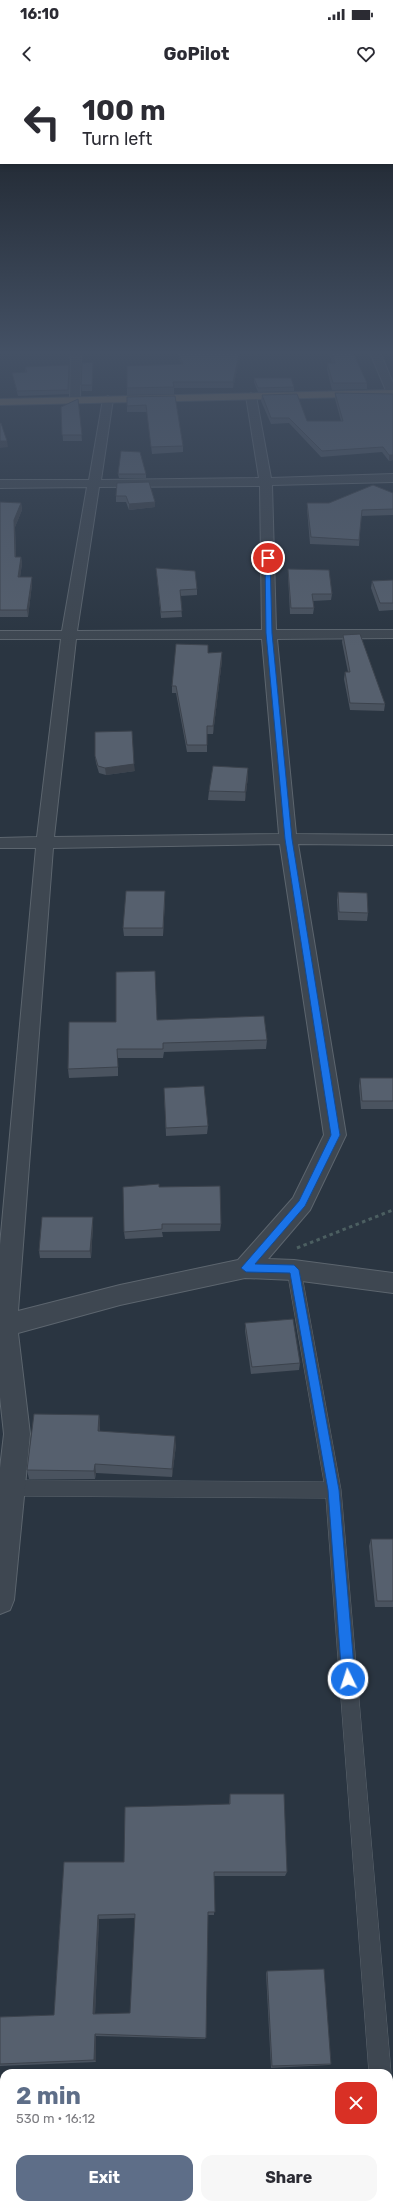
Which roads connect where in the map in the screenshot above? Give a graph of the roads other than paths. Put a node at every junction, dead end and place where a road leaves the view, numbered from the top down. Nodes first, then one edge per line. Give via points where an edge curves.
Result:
1 (99, 449) edge
2 (260, 449) edge
3 (393, 478) edge
4 (266, 482) junction
5 (0, 484) edge
6 (93, 484) junction
7 (269, 633) junction
8 (69, 634) junction
9 (393, 634) edge
10 (0, 635) edge
11 (288, 839) junction
12 (393, 840) edge
13 (0, 843) edge
14 (45, 844) junction
15 (292, 1260) junction
16 (246, 1268) junction
17 (393, 1283) edge
18 (2, 1326) edge
19 (12, 1488) junction
20 (333, 1490) junction
21 (0, 1600) edge
22 (380, 2069) edge

1 - 6 street
2 - 4 street
3 - 4 street
4 - 6 street
4 - 7 street
5 - 6 street
6 - 8 street
7 - 8 street
7 - 9 street
7 - 11 street
8 - 10 street
8 - 14 street
11 - 12 street
11 - 14 street
11 - 16 street via 335,1135 302,1204
13 - 14 street
14 - 18 street
15 - 16 street
15 - 17 street
15 - 20 lane
16 - 18 street via 120,1295
18 - 19 street via 17,1434
19 - 20 lane
19 - 21 street
20 - 22 lane

